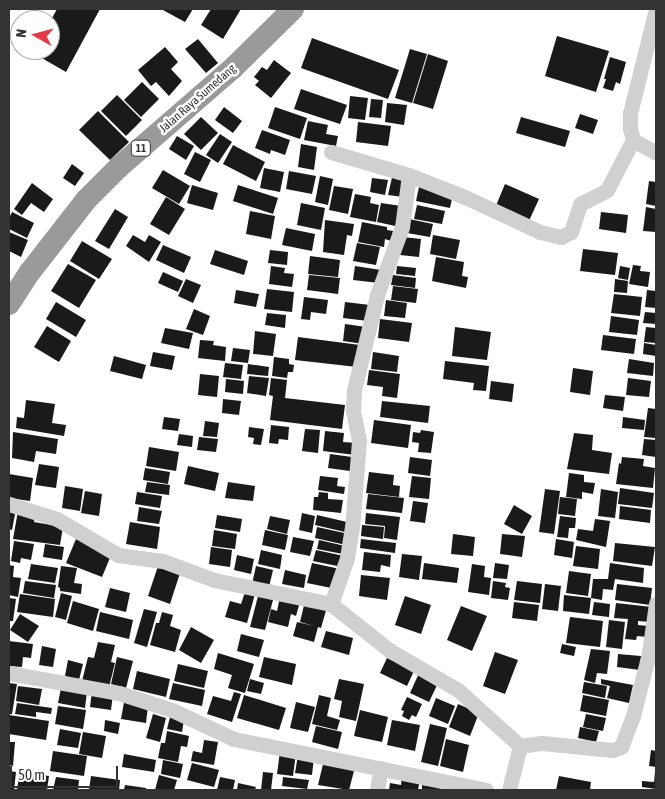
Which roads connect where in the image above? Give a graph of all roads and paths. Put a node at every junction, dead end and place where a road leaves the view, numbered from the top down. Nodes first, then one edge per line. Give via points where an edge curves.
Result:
1 (293, 9) edge
2 (656, 9) edge
3 (633, 140) junction
4 (332, 152) dead end
5 (656, 152) edge
6 (409, 174) junction
7 (9, 304) edge
8 (9, 504) edge
9 (656, 602) edge
10 (331, 604) junction
11 (9, 673) edge
12 (520, 746) junction
13 (381, 768) junction
14 (377, 790) edge
15 (486, 790) edge
16 (509, 790) edge

1 - 7 highway, Jalan Raya Sumedang / 11 via 240,62 86,200
2 - 3 street via 630,113
3 - 5 street
3 - 6 street via 607,190 580,204 571,232 566,236 540,232
4 - 6 street
6 - 10 street via 402,227 377,295 354,390 352,410 360,441 352,528 347,558
8 - 10 street via 57,519 118,555 163,561 214,580
9 - 12 street via 649,653 633,716 621,747 613,750 542,743
10 - 12 street via 389,650 458,690
11 - 13 street via 119,693 164,707 234,740
12 - 16 street
13 - 14 street
13 - 15 street

